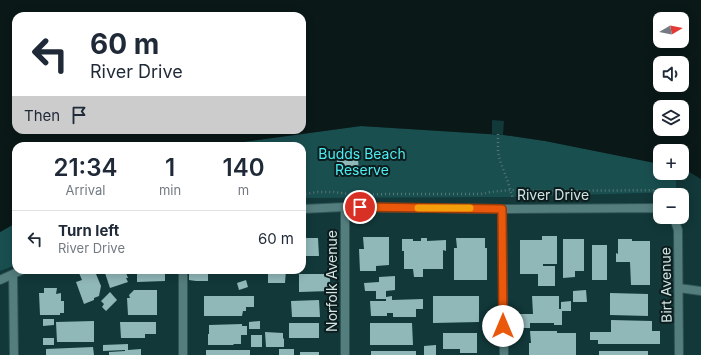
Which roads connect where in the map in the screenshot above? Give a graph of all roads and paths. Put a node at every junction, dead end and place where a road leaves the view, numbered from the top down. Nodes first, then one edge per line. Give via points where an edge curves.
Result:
1 (498, 134) dead end
2 (510, 190) junction
3 (653, 190) edge
4 (306, 194) edge
5 (345, 207) junction
6 (516, 208) junction
7 (653, 208) edge
8 (306, 209) edge
9 (502, 209) junction
10 (676, 224) edge
11 (13, 274) joint
12 (183, 274) edge
13 (0, 280) edge
14 (679, 288) junction
15 (701, 291) edge
16 (14, 355) edge
17 (183, 355) edge
18 (345, 355) edge
19 (504, 355) edge
20 (679, 355) edge

1 - 2 path via 498,152
2 - 3 path
2 - 4 path via 481,194
2 - 6 path
5 - 8 street, River Drive
5 - 9 street, River Drive
5 - 18 street, Norfolk Avenue
6 - 7 street, River Drive
6 - 9 street, River Drive
9 - 19 street
10 - 14 street, Birt Avenue
11 - 13 street
11 - 16 street
12 - 17 street
14 - 15 street
14 - 20 street, Birt Avenue

